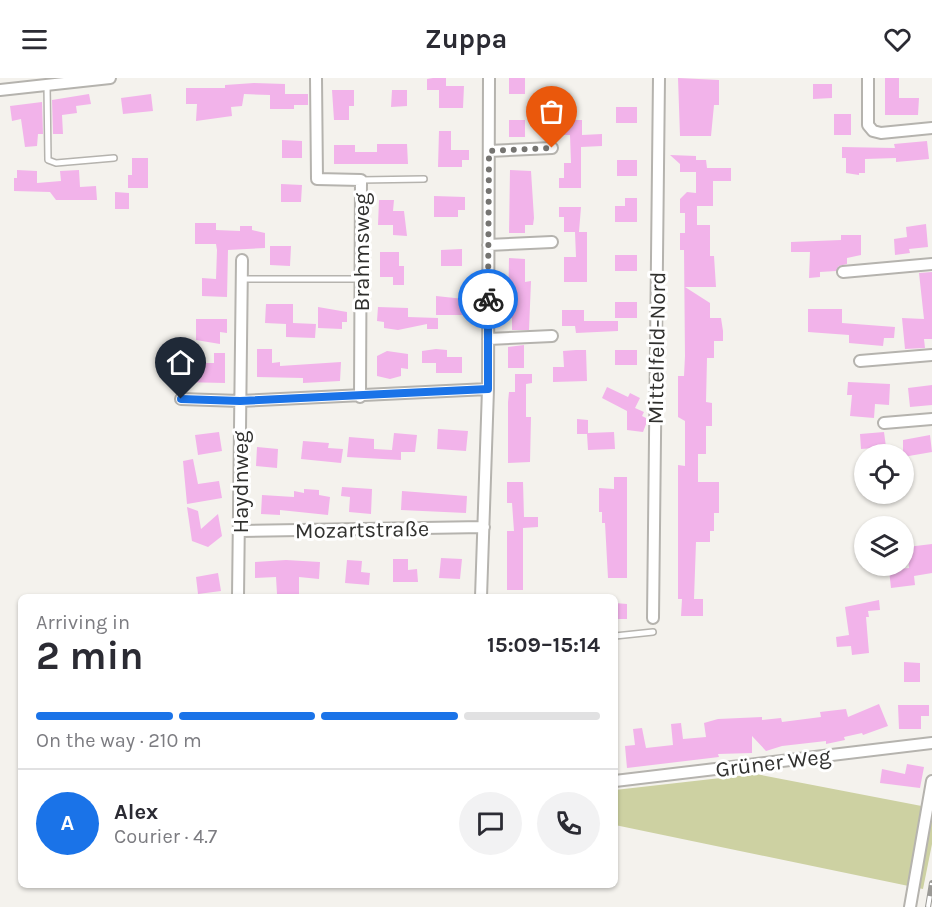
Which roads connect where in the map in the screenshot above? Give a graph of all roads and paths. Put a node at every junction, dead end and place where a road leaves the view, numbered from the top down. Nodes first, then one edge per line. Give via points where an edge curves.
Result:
1 (110, 78) edge
2 (316, 78) edge
3 (489, 78) edge
4 (659, 78) edge
5 (867, 78) edge
6 (47, 85) junction
7 (0, 90) edge
8 (932, 128) edge
9 (552, 148) dead end
10 (489, 151) junction
11 (114, 158) dead end
12 (424, 179) dead end
13 (361, 180) junction
14 (552, 242) dead end
15 (488, 245) junction
16 (243, 260) dead end
17 (932, 264) edge
18 (843, 272) dead end
19 (242, 279) junction
20 (361, 279) junction
21 (552, 336) dead end
22 (488, 339) junction
23 (932, 355) edge
24 (860, 361) dead end
25 (488, 389) junction
26 (360, 397) junction
27 (181, 399) dead end
28 (240, 401) junction
29 (932, 419) edge
30 (884, 423) dead end
31 (484, 527) junction
32 (241, 531) junction
33 (238, 594) edge
34 (481, 594) edge
35 (653, 618) dead end
36 (653, 632) dead end
37 (618, 636) edge
38 (932, 743) edge
39 (618, 782) edge
40 (932, 782) edge
41 (910, 907) edge

1 - 6 street
2 - 13 street, Brahmsweg via 317,179
3 - 10 street
4 - 35 street, Mittelfeld-Nord
5 - 8 street via 868,125 873,131
6 - 7 street
6 - 11 lane via 48,160 56,163
9 - 10 street
10 - 15 street
12 - 13 lane
13 - 20 street, Brahmsweg
14 - 15 street
15 - 22 street
16 - 19 street, Haydnweg
17 - 18 street
19 - 20 lane
19 - 28 street, Haydnweg
20 - 26 street, Brahmsweg
21 - 22 street
22 - 25 street
23 - 24 street
25 - 26 street
25 - 31 street
26 - 28 street
27 - 28 street
28 - 32 street, Haydnweg
29 - 30 street
31 - 32 street, Mozartstraße
31 - 34 street
32 - 33 street, Haydnweg
36 - 37 lane
38 - 39 street, Grüner Weg
40 - 41 street

